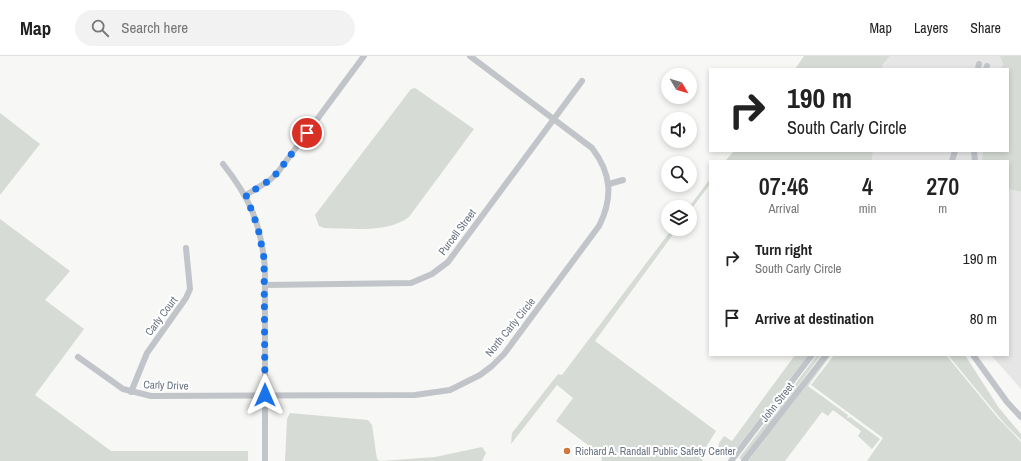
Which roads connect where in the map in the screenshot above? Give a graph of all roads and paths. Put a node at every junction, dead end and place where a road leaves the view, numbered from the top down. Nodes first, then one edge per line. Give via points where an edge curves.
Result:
1 (364, 56) edge
2 (470, 56) edge
3 (582, 81) dead end
4 (554, 119) junction
5 (223, 164) dead end
6 (623, 180) dead end
7 (609, 184) junction
8 (246, 195) junction
9 (186, 248) dead end
10 (265, 285) junction
11 (811, 356) edge
12 (825, 356) edge
13 (974, 356) edge
14 (78, 357) dead end
15 (131, 392) junction
16 (265, 395) junction
17 (1021, 417) edge
18 (265, 461) edge
19 (731, 461) edge
20 (744, 461) edge

1 - 8 street via 278,172
2 - 4 street, North Carly Circle
3 - 4 street, Purcell Street
4 - 7 street, North Carly Circle via 592,148 605,168
4 - 10 street, Purcell Street via 448,262 432,274 399,284
5 - 8 street
6 - 7 street
7 - 16 street, North Carly Circle via 608,205 596,231 504,354 480,375 449,390 415,395
8 - 10 street via 263,247
9 - 15 street, Carly Court via 190,281 188,294 147,353
10 - 16 street
11 - 19 street, John Street
12 - 20 street, John Street
13 - 17 street
14 - 15 street, Carly Drive via 114,384
15 - 16 street, Carly Drive via 151,396
16 - 18 street

